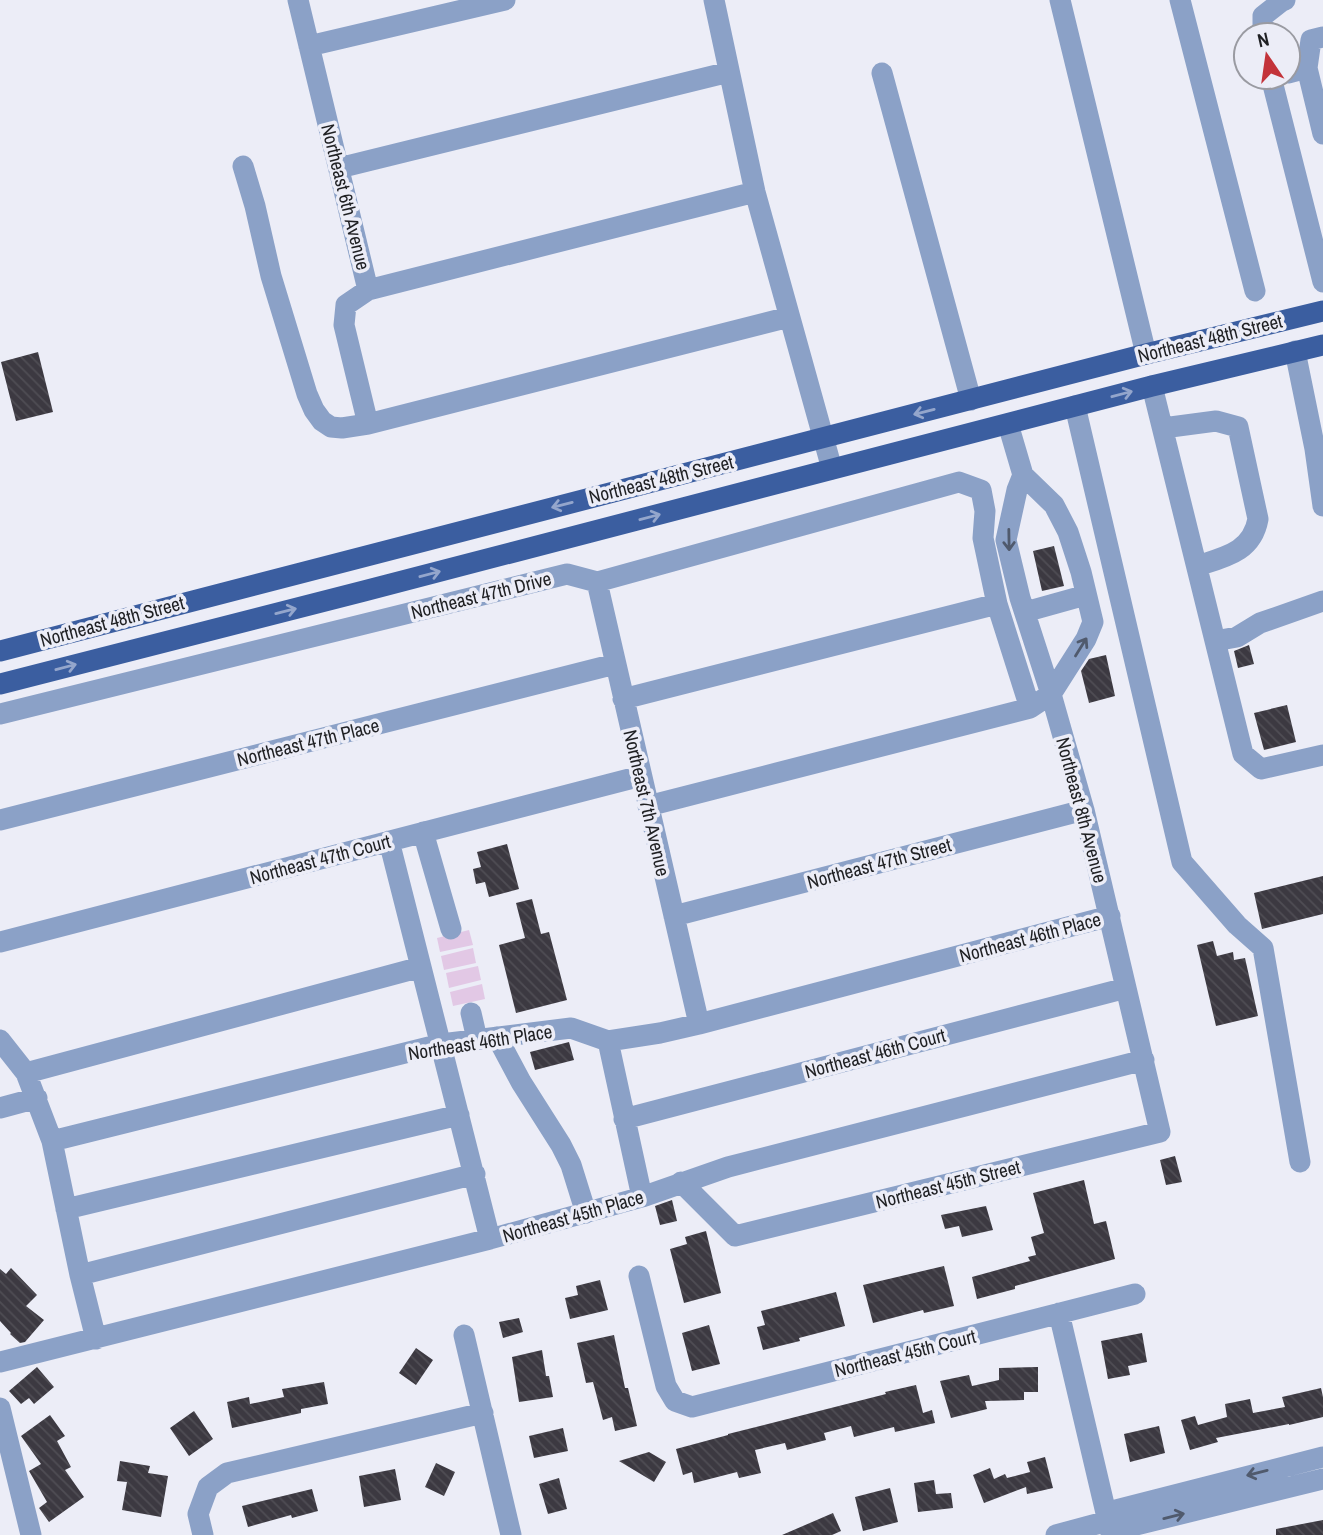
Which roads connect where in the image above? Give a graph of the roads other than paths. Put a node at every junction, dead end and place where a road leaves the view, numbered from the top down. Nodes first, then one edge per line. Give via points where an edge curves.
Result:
1 (298, 0) edge
2 (505, 0) edge
3 (714, 0) edge
4 (1060, 0) edge
5 (1180, 0) edge
6 (1285, 0) edge
7 (1263, 21) edge
8 (1323, 37) edge
9 (309, 46) junction
10 (1302, 61) edge
11 (729, 72) junction
12 (882, 73) dead end
13 (1302, 80) edge
14 (1275, 91) edge
15 (1323, 134) edge
16 (243, 166) dead end
17 (339, 167) junction
18 (755, 192) junction
19 (1319, 252) edge
20 (1323, 282) edge
21 (368, 290) junction
22 (1255, 291) dead end
23 (1323, 311) edge
24 (789, 317) junction
25 (1188, 344) junction
26 (1323, 345) edge
27 (1295, 351) junction
28 (1146, 354) junction
29 (1152, 386) junction
30 (971, 400) junction
31 (1075, 406) junction
32 (368, 424) junction
33 (1008, 424) junction
34 (1163, 428) junction
35 (822, 438) junction
36 (832, 469) junction
37 (1023, 475) junction
38 (1323, 506) edge
39 (1197, 566) junction
40 (597, 582) junction
41 (1086, 595) junction
42 (1323, 601) edge
43 (997, 604) junction
44 (1025, 612) junction
45 (1216, 641) junction
46 (0, 651) edge
47 (615, 664) junction
48 (0, 684) edge
49 (1051, 694) junction
50 (623, 699) junction
51 (1030, 708) junction
52 (0, 714) edge
53 (1323, 755) edge
54 (641, 776) junction
55 (648, 806) junction
56 (1084, 810) junction
57 (0, 820) edge
58 (423, 832) junction
59 (389, 841) junction
60 (674, 916) junction
61 (1110, 916) junction
62 (451, 929) dead end
63 (0, 942) edge
64 (421, 967) junction
65 (1126, 988) junction
66 (471, 1013) dead end
67 (699, 1024) junction
68 (487, 1038) junction
69 (0, 1040) edge
70 (608, 1041) junction
71 (441, 1044) junction
72 (1144, 1060) junction
73 (26, 1073) junction
74 (37, 1098) junction
75 (0, 1108) edge
76 (459, 1115) junction
77 (624, 1119) junction
78 (1160, 1132) joint
79 (52, 1140) junction
80 (1300, 1162) dead end
81 (475, 1174) junction
82 (681, 1182) junction
83 (642, 1197) junction
84 (66, 1209) junction
85 (586, 1213) junction
86 (491, 1239) junction
87 (80, 1275) junction
88 (639, 1276) dead end
89 (1135, 1294) dead end
90 (1059, 1313) junction
91 (464, 1335) dead end
92 (96, 1339) junction
93 (0, 1362) edge
94 (0, 1408) edge
95 (483, 1413) junction
96 (1323, 1457) edge
97 (1323, 1479) edge
98 (9, 1486) edge
99 (1110, 1528) edge
100 (31, 1535) edge
101 (203, 1535) edge
102 (510, 1535) edge
103 (1056, 1535) edge

1 - 9 street, Northeast 6th Avenue
2 - 9 street
3 - 11 street
4 - 28 street
5 - 22 street
6 - 7 street via 1263,16
8 - 10 street via 1311,40
9 - 17 street, Northeast 6th Avenue
11 - 17 street
11 - 18 street
12 - 30 street
13 - 15 street
14 - 19 street
16 - 32 street via 271,276 314,410 331,427
17 - 21 street, Northeast 6th Avenue
18 - 21 street
18 - 24 street
19 - 20 street
21 - 32 street, Northeast 6th Avenue via 346,305 344,325
23 - 25 main road, Northeast 48th Street
24 - 32 street
24 - 35 street
25 - 28 main road, Northeast 48th Street
25 - 33 main road via 1156,362 1027,396 1015,406
26 - 27 main road, Northeast 48th Street
27 - 29 main road, Northeast 48th Street
27 - 38 street
28 - 30 main road, Northeast 48th Street
31 -> 29 main road, Northeast 48th Street
29 - 34 street
30 -> 35 main road, Northeast 48th Street
31 - 33 main road, Northeast 48th Street
31 - 80 street via 1182,862 1263,948
33 - 36 main road, Northeast 48th Street
33 - 37 street
34 - 39 street
34 - 39 street via 1216,421 1238,427 1258,519 1255,533 1236,553
35 - 36 street
35 -> 46 main road, Northeast 48th Street
48 -> 36 main road, Northeast 48th Street
37 - 41 street via 1055,505
37 -> 44 street, Northeast 8th Avenue via 1006,540
39 - 45 street
40 - 43 street, Northeast 47th Drive via 959,482 981,490 983,538
40 - 47 street, Northeast 7th Avenue
40 - 52 street, Northeast 47th Drive via 567,574
41 - 44 street
49 -> 41 street via 1093,622
42 - 45 street via 1260,623 1237,637
43 - 50 street
43 - 51 street
44 - 49 street, Northeast 8th Avenue
45 - 53 street via 1243,754 1261,769
47 - 50 street, Northeast 7th Avenue
47 - 57 street, Northeast 47th Place
49 - 51 street
49 - 56 street, Northeast 8th Avenue
50 - 54 street, Northeast 7th Avenue
51 - 55 street
54 - 55 street, Northeast 7th Avenue
54 - 58 street, Northeast 47th Court
55 - 60 street, Northeast 7th Avenue
56 - 60 street, Northeast 47th Street
56 - 61 street, Northeast 8th Avenue
58 - 59 street, Northeast 47th Court
58 - 62 street
59 - 63 street, Northeast 47th Court
59 - 64 street
60 - 67 street, Northeast 7th Avenue
61 - 65 street, Northeast 8th Avenue
61 - 67 street, Northeast 46th Place
64 - 71 street
64 - 73 street
65 - 72 street, Northeast 8th Avenue
65 - 77 street, Northeast 46th Court
66 - 68 street
67 - 70 street, Northeast 46th Place
68 - 70 street, Northeast 46th Place via 571,1028
68 - 71 street, Northeast 46th Place
68 - 85 street via 561,1145
69 - 73 street
70 - 77 street
71 - 76 street
71 - 79 street, Northeast 46th Place
72 - 78 street, Northeast 8th Avenue
72 - 82 street, Northeast 45th Place
73 - 74 street
74 - 75 street
74 - 79 street
76 - 81 street
76 - 84 street
77 - 83 street
78 - 82 street, Northeast 45th Street via 735,1236
79 - 84 street
81 - 86 street
81 - 87 street
82 - 83 street, Northeast 45th Place
83 - 85 street, Northeast 45th Place
84 - 87 street
85 - 86 street, Northeast 45th Place
86 - 92 street, Northeast 45th Place
87 - 92 street
88 - 90 street, Northeast 45th Court via 666,1387 676,1401 692,1408
89 - 90 street, Northeast 45th Court
90 - 99 street
91 - 95 street
92 - 93 street, Northeast 45th Place
94 - 98 street
95 - 101 street via 228,1473 208,1487 198,1514
95 - 102 street
96 -> 99 street via 1116,1510
99 -> 97 street
98 - 100 street
99 - 103 street

